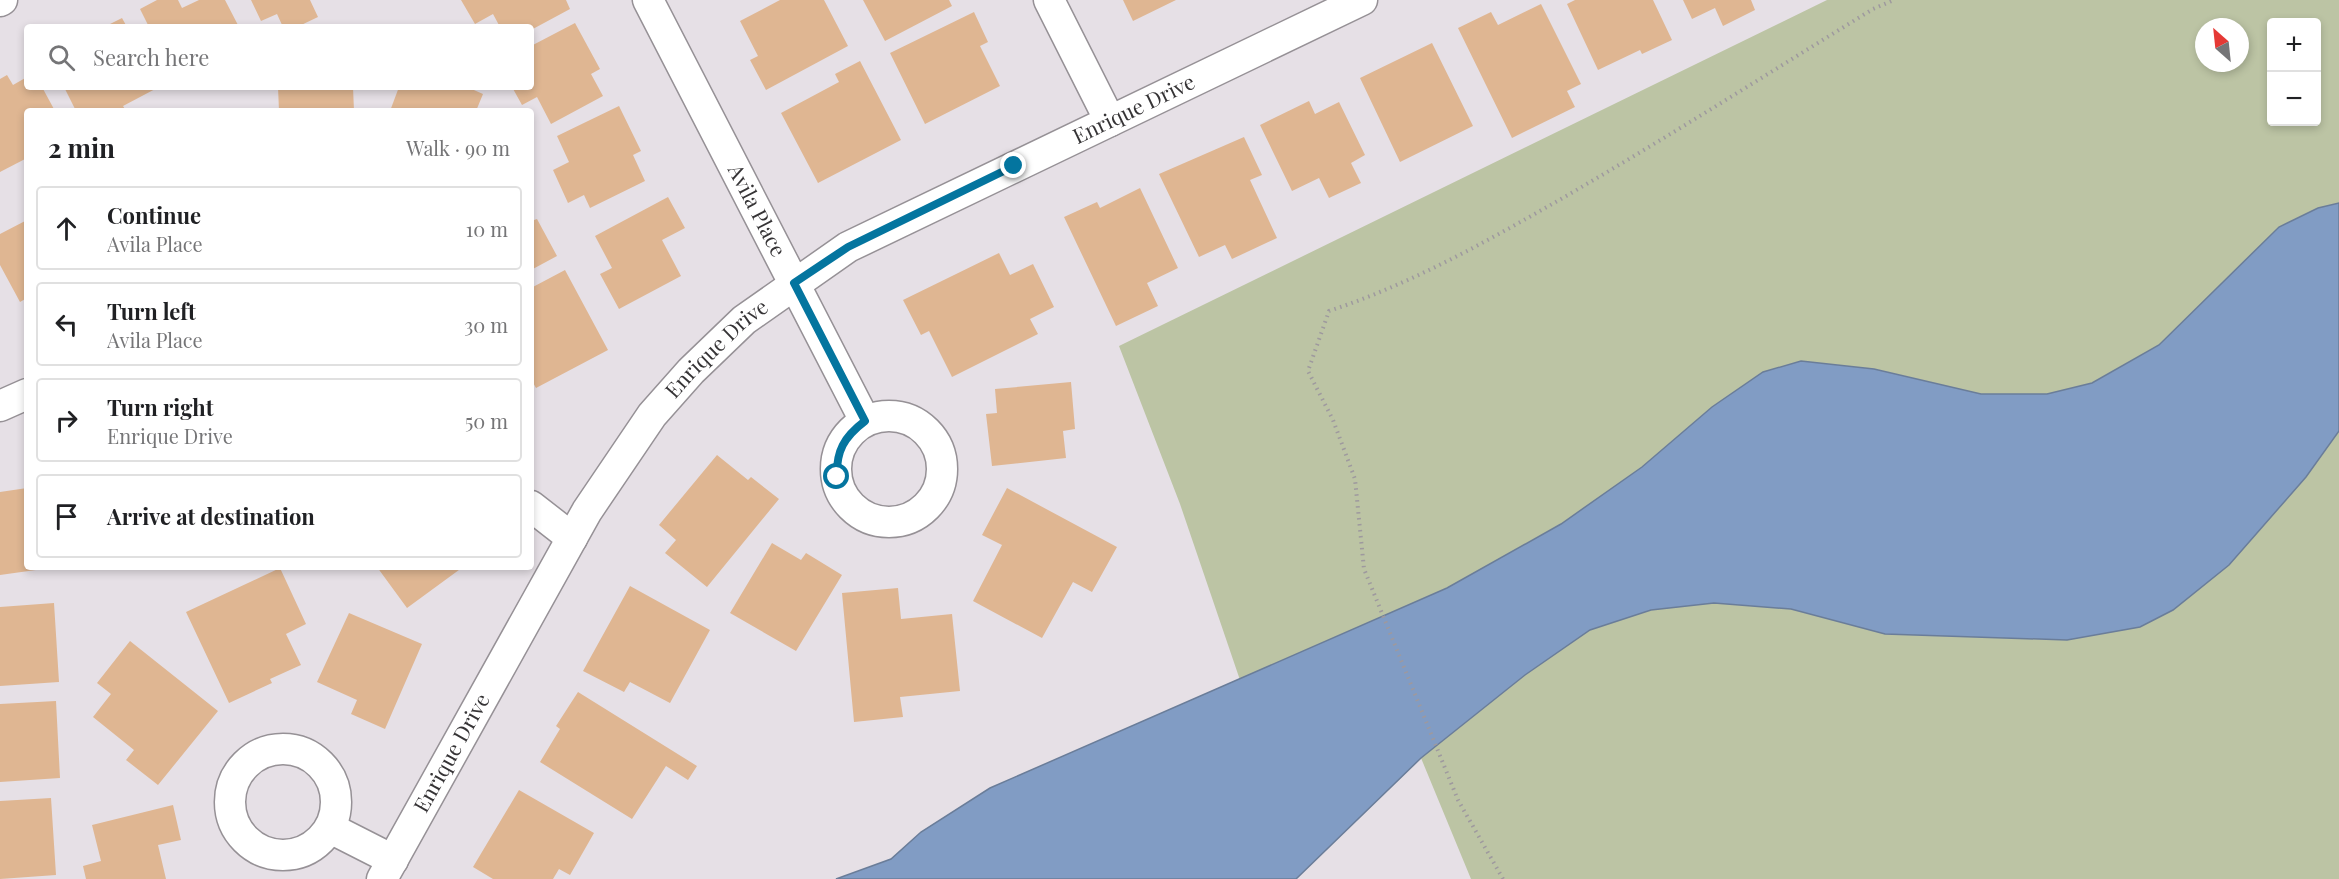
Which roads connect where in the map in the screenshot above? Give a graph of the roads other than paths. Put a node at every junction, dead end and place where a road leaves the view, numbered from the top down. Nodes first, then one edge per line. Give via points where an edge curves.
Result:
1 (648, 0) edge
2 (1049, 0) edge
3 (1362, 0) edge
4 (1110, 121) junction
5 (794, 283) junction
6 (24, 395) edge
7 (0, 406) edge
8 (865, 421) dead end
9 (534, 508) edge
10 (572, 538) junction
11 (330, 828) dead end
12 (388, 869) edge

1 - 5 street, Avila Place
2 - 4 street
3 - 4 street, Enrique Drive
4 - 5 street, Enrique Drive via 848,247
5 - 8 street, Avila Place
5 - 10 street, Enrique Drive via 744,320 668,398 622,457
6 - 7 street
9 - 10 street
10 - 12 street, Enrique Drive
11 - 12 street

